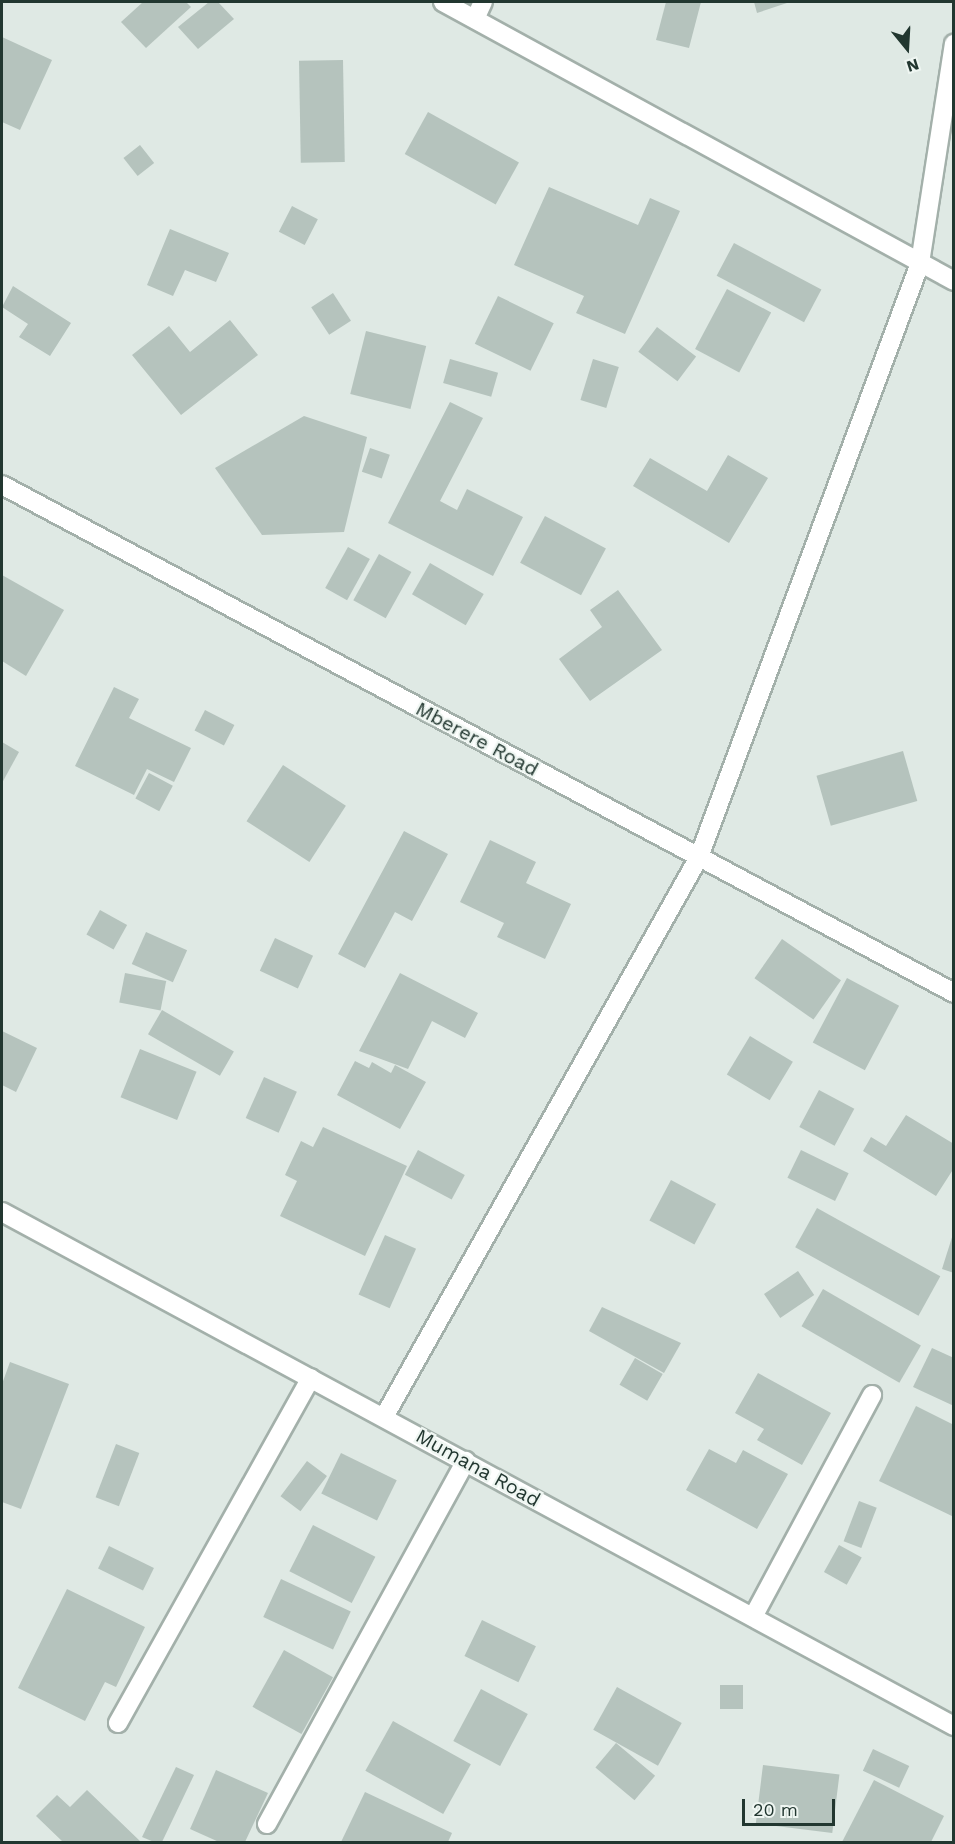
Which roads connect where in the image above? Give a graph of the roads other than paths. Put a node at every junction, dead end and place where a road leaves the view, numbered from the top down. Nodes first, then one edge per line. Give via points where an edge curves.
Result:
1 (443, 2) edge
2 (483, 2) edge
3 (475, 19) junction
4 (954, 44) edge
5 (920, 263) junction
6 (954, 281) edge
7 (2, 485) edge
8 (699, 857) junction
9 (954, 993) edge
10 (2, 1212) edge
11 (311, 1378) junction
12 (872, 1395) dead end
13 (384, 1417) junction
14 (466, 1461) junction
15 (753, 1617) junction
16 (118, 1723) dead end
17 (954, 1726) edge
18 (267, 1824) dead end

1 - 3 street
2 - 3 street
3 - 5 street
4 - 5 street
5 - 6 street
5 - 8 street
7 - 8 street, Mberere Road
8 - 9 street, Mberere Road
8 - 13 street
10 - 11 street, Mumana Road
11 - 13 street, Mumana Road
11 - 16 street
12 - 15 street
13 - 14 street, Mumana Road
14 - 15 street, Mumana Road
14 - 18 street
15 - 17 street, Mumana Road

